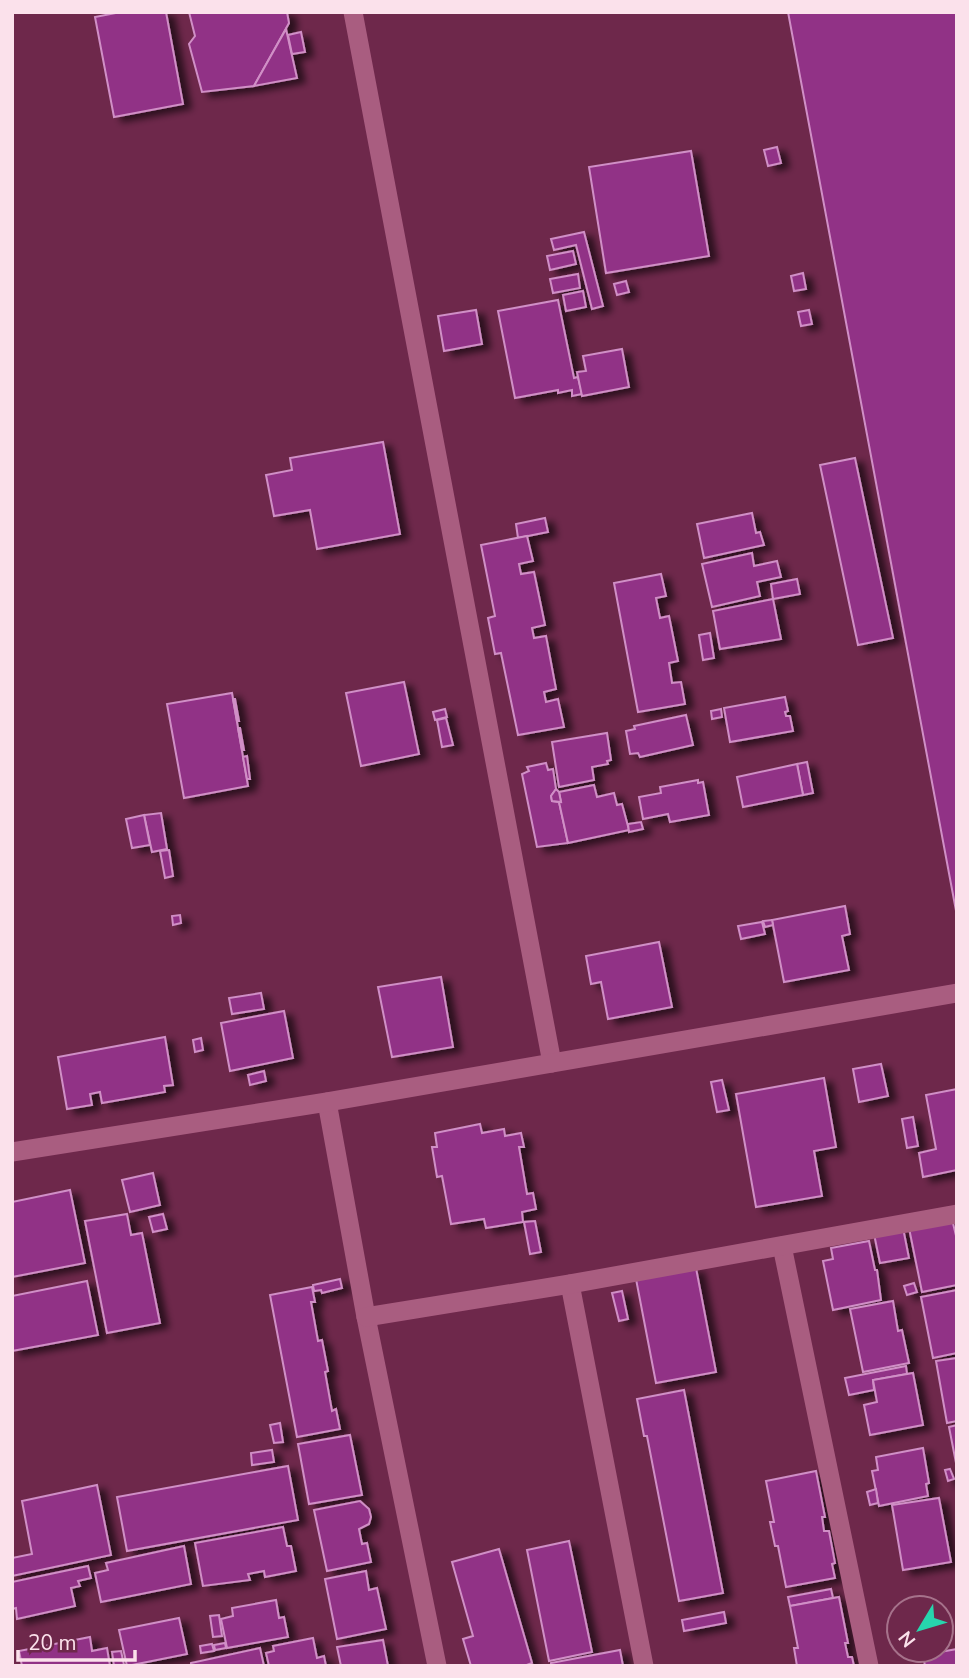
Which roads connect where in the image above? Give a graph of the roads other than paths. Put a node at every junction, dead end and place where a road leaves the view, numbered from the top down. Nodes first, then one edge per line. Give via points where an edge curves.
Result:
1 (353, 12) edge
2 (957, 993) edge
3 (552, 1063) junction
4 (327, 1102) junction
5 (12, 1152) edge
6 (957, 1214) edge
7 (782, 1246) junction
8 (570, 1284) junction
9 (366, 1317) junction
10 (437, 1666) edge
11 (644, 1666) edge
12 (869, 1666) edge

1 - 3 street
2 - 3 street
3 - 4 street
4 - 5 street
4 - 9 street
6 - 7 street
7 - 8 street
7 - 12 street
8 - 9 street
8 - 11 street
9 - 10 street

